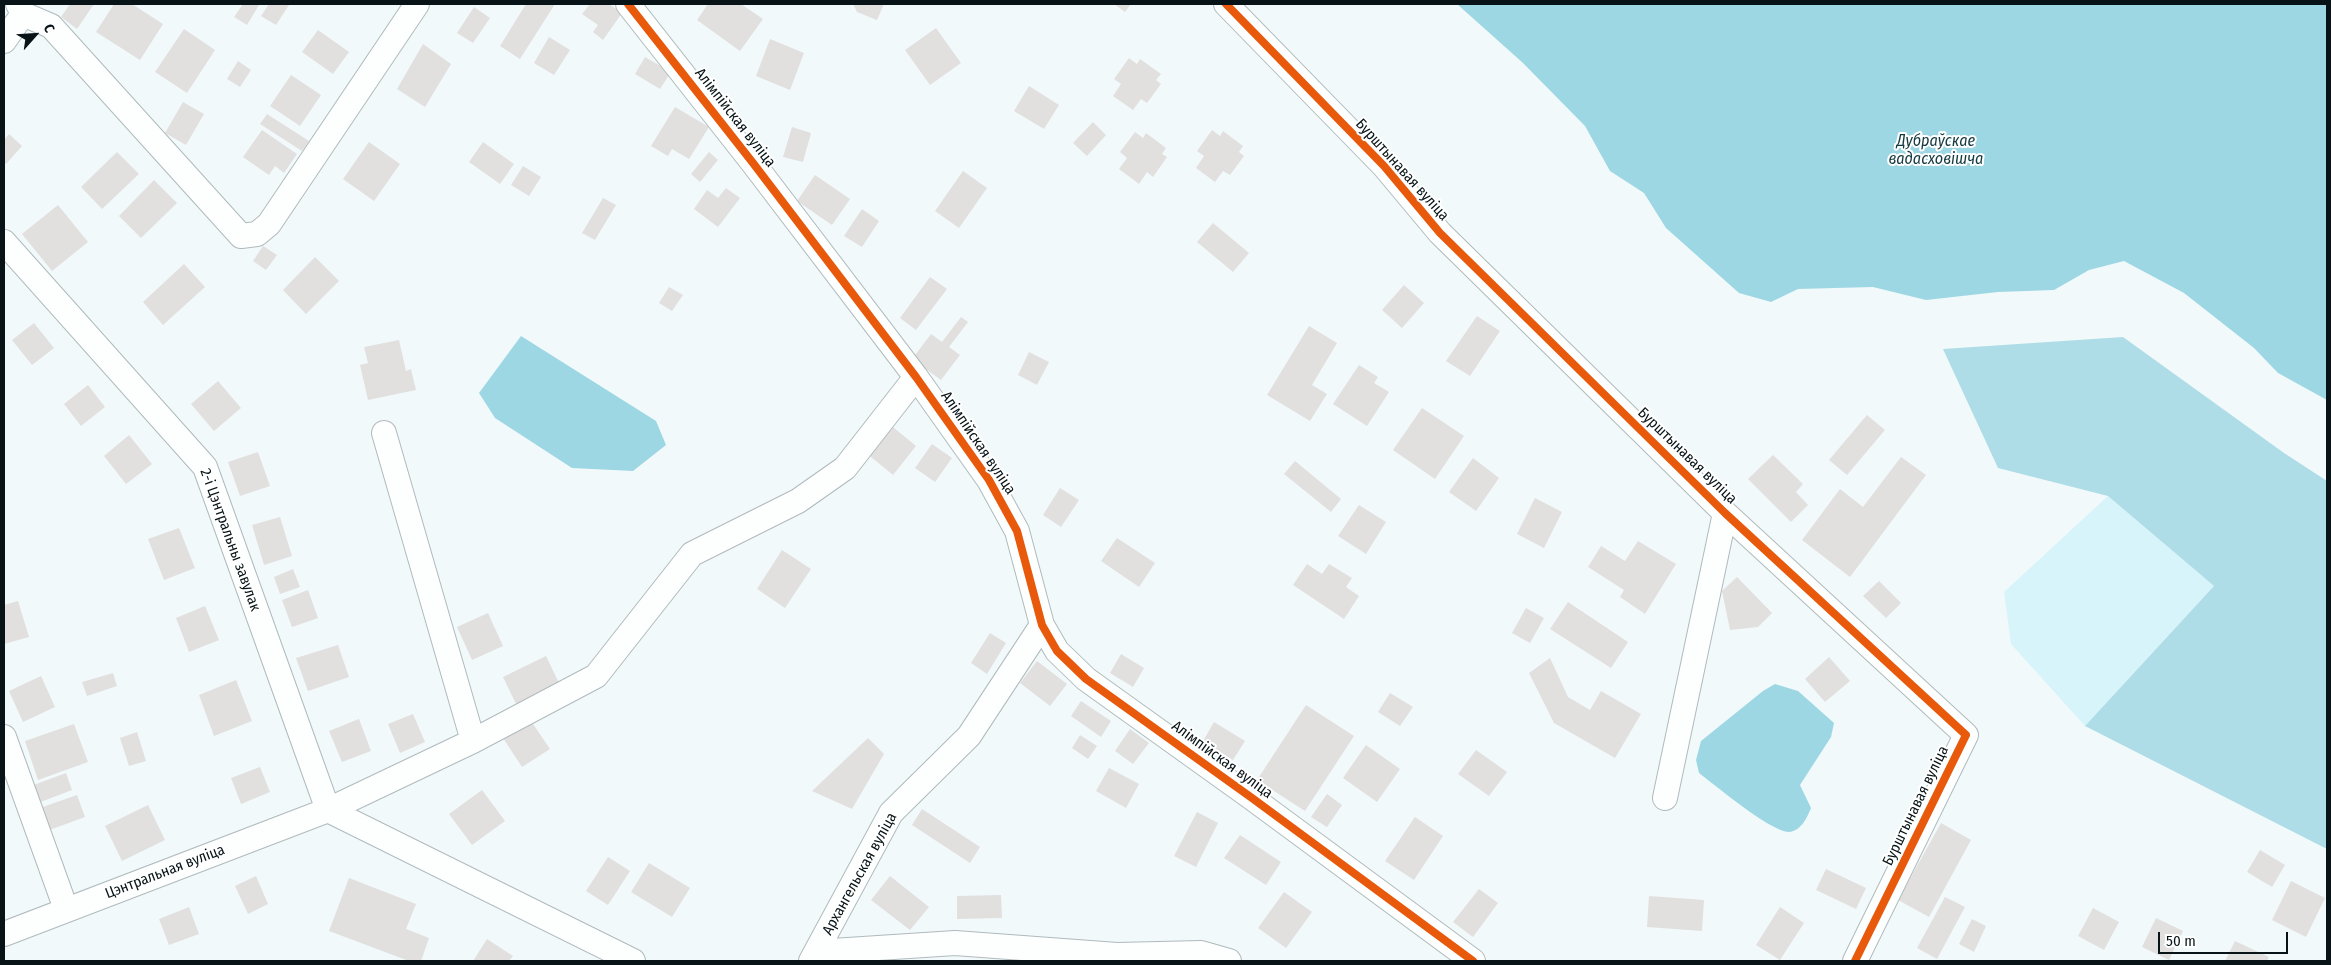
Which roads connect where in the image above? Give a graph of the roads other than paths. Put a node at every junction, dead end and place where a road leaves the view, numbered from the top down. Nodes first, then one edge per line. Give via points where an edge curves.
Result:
1 (417, 4) edge
2 (628, 4) edge
3 (1226, 4) edge
4 (20, 9) edge
5 (4, 41) edge
6 (4, 242) edge
7 (916, 377) junction
8 (384, 432) dead end
9 (1725, 513) junction
10 (1042, 625) junction
11 (4, 737) edge
12 (473, 741) junction
13 (1665, 798) dead end
14 (328, 810) junction
15 (66, 909) junction
16 (4, 934) edge
17 (814, 956) edge
18 (633, 961) edge
19 (1229, 961) edge
20 (1473, 961) edge
21 (1855, 961) edge

1 - 4 street via 269,224 256,234 241,236 52,26
2 - 7 street, Алімпійская вуліца
3 - 9 street, Бурштынавая вуліца via 1384,166 1440,233
4 - 5 street
6 - 14 street, 2-і Цэнтральны завулак via 205,467
7 - 10 street, Алімпійская вуліца via 990,480 1017,531
7 - 12 street, Цэнтральная вуліца via 845,468 798,501 692,554 596,676
8 - 12 street
9 - 13 street
9 - 21 street, Бурштынавая вуліца via 1966,735
10 - 17 street, Архангельская вуліца via 969,736 892,813
10 - 20 street, Алімпійская вуліца via 1057,651 1086,679
11 - 15 street
12 - 14 street, Цэнтральная вуліца
14 - 15 street, Цэнтральная вуліца
14 - 18 street
15 - 16 street, Цэнтральная вуліца
17 - 19 street via 954,942 1117,955 1201,953

